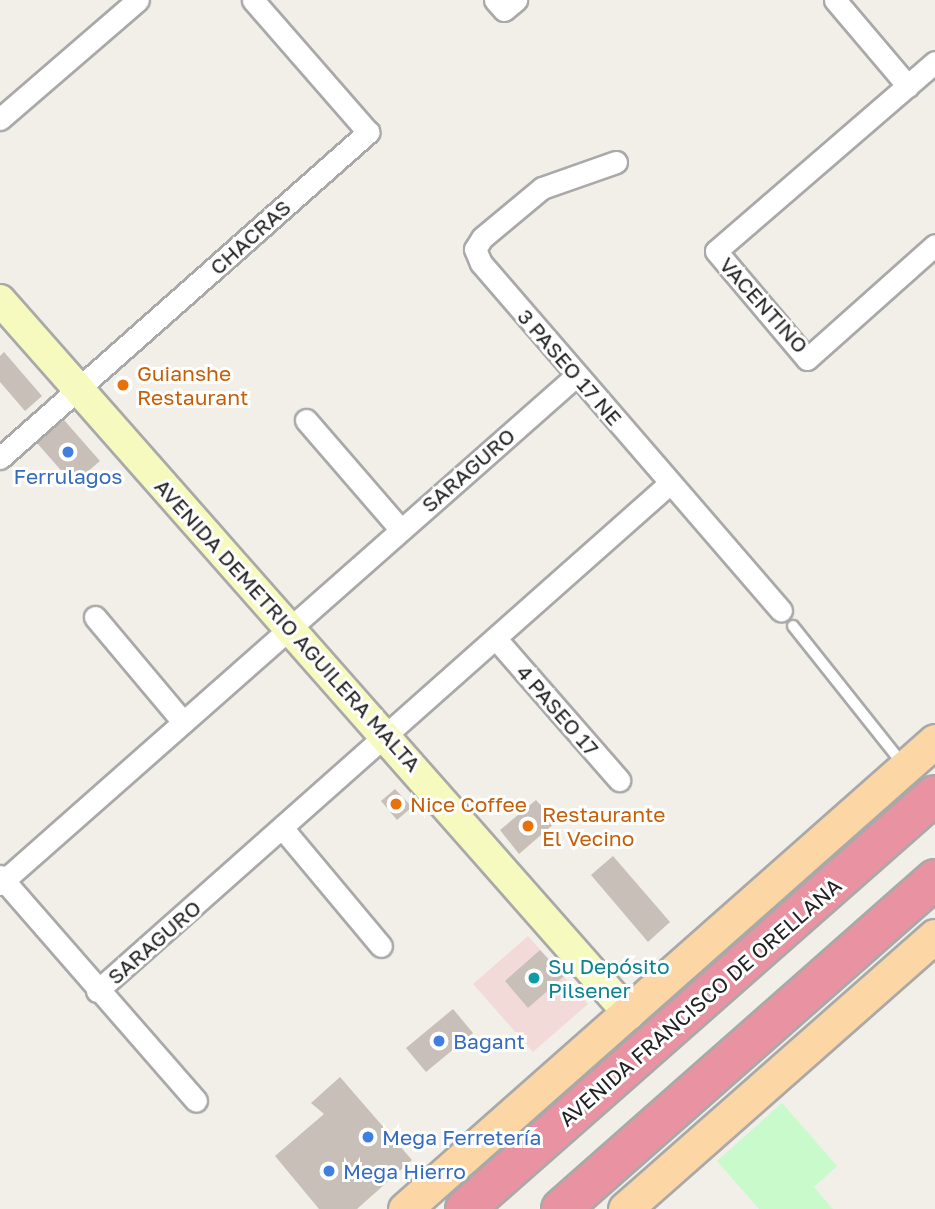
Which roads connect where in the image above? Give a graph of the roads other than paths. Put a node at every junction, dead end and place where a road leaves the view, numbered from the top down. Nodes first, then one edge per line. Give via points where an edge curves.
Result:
1 (138, 0) edge
2 (253, 0) edge
3 (495, 0) edge
4 (516, 0) edge
5 (835, 0) edge
6 (935, 62) edge
7 (908, 86) junction
8 (0, 119) edge
9 (616, 162) dead end
10 (935, 245) edge
11 (0, 300) edge
12 (577, 375) junction
13 (79, 389) junction
14 (306, 420) dead end
15 (0, 458) edge
16 (670, 484) junction
17 (401, 530) junction
18 (95, 617) dead end
19 (787, 618) joint
20 (291, 629) junction
21 (497, 640) junction
22 (183, 722) junction
23 (388, 737) junction
24 (935, 741) edge
25 (906, 768) junction
26 (619, 780) dead end
27 (935, 795) edge
28 (284, 830) junction
29 (935, 879) edge
30 (1, 880) edge
31 (935, 936) edge
32 (381, 946) dead end
33 (97, 991) junction
34 (629, 1014) junction
35 (196, 1101) dead end
36 (405, 1209) edge
37 (465, 1209) edge
38 (561, 1209) edge
39 (625, 1209) edge

1 - 8 street
2 - 13 street, CHACRAS via 368,132
3 - 4 street via 504,10
5 - 7 street
6 - 7 street, VACENTINO
7 - 10 street, VACENTINO via 716,251 807,359
9 - 12 street, 3 PASEO 17 NE via 542,188 475,249 481,263
11 - 13 street, AVENIDA DEMETRIO AGUILERA MALTA
12 - 16 street, 3 PASEO 17 NE
12 - 17 street, SARAGURO
13 - 15 street, CHACRAS
13 - 20 street, AVENIDA DEMETRIO AGUILERA MALTA
14 - 17 street
16 - 19 street, 3 PASEO 17 NE
16 - 21 street, SARAGURO
17 - 20 street, SARAGURO
18 - 22 street
19 - 25 lane, 3 PASEO 17 NE
20 - 22 street, SARAGURO
20 - 23 street, AVENIDA DEMETRIO AGUILERA MALTA
21 - 23 street, SARAGURO
21 - 26 street, 4 PASEO 17
22 - 30 street, SARAGURO
23 - 28 street, SARAGURO
23 - 34 street, AVENIDA DEMETRIO AGUILERA MALTA
24 - 25 main road, AVENIDA FRANCISCO DE ORELLANA
25 - 34 main road, AVENIDA FRANCISCO DE ORELLANA
27 - 37 highway, AVENIDA FRANCISCO DE ORELLANA
28 - 32 street
28 - 33 street, SARAGURO
29 - 38 highway
30 - 33 street, SARAGURO
31 - 39 main road
33 - 35 street
34 - 36 main road, AVENIDA FRANCISCO DE ORELLANA

